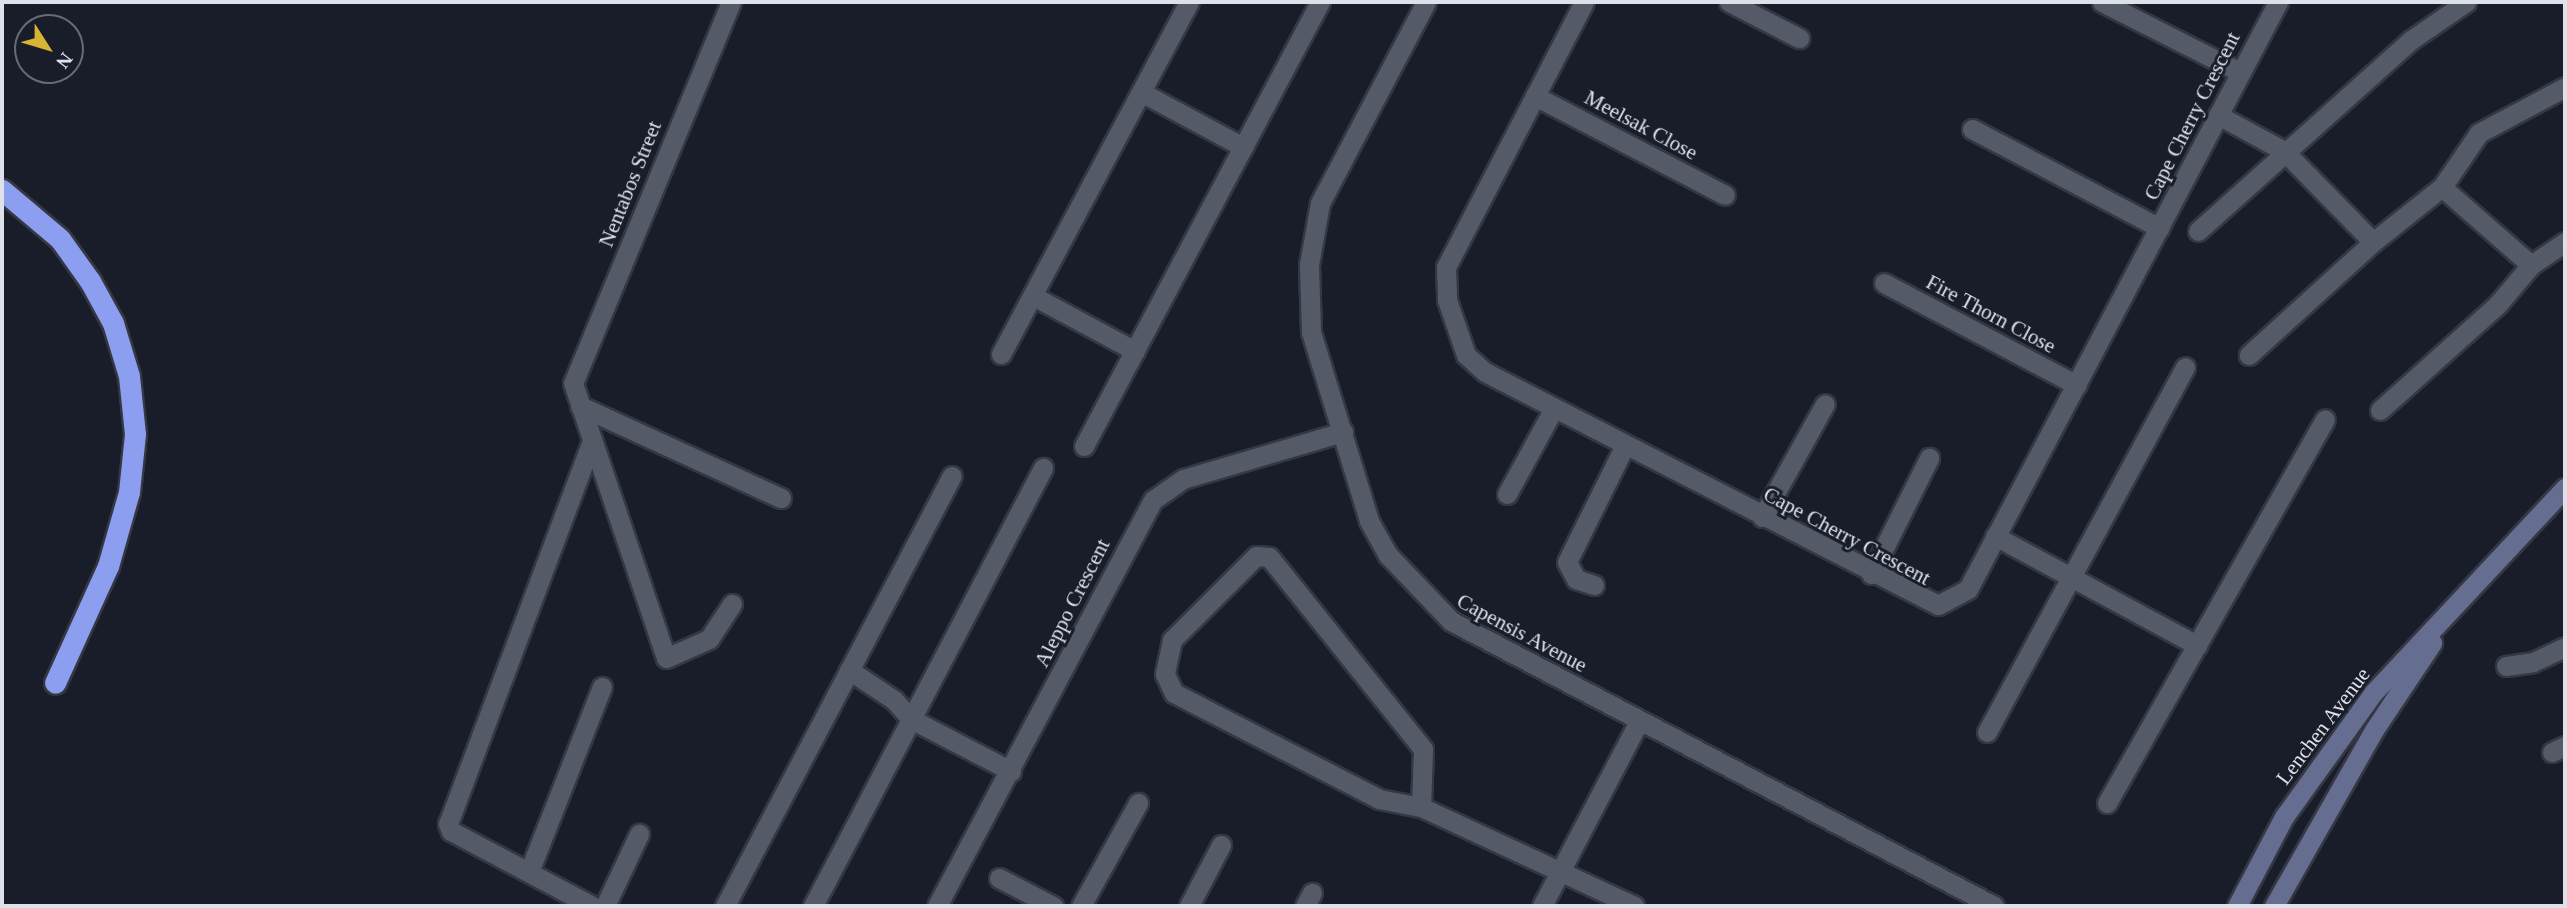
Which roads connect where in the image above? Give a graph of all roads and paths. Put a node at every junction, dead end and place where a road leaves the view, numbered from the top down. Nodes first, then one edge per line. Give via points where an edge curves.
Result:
1 (731, 2) edge
2 (1189, 2) edge
3 (1320, 2) edge
4 (1426, 2) edge
5 (1584, 2) edge
6 (1729, 2) edge
7 (2102, 2) edge
8 (2278, 2) edge
9 (2466, 2) edge
10 (1799, 38) dead end
11 (2240, 72) junction
12 (2565, 87) edge
13 (1141, 92) junction
14 (1535, 96) junction
15 (2218, 115) junction
16 (1972, 129) dead end
17 (1243, 147) junction
18 (2284, 152) junction
19 (2442, 187) junction
20 (2, 190) edge
21 (1725, 195) dead end
22 (2160, 228) junction
23 (2198, 231) dead end
24 (2374, 242) junction
25 (2565, 242) edge
26 (2531, 265) junction
27 (1884, 283) dead end
28 (1033, 296) junction
29 (1135, 351) junction
30 (1001, 354) dead end
31 (2249, 355) dead end
32 (2185, 367) dead end
33 (2077, 385) junction
34 (1825, 404) dead end
35 (580, 405) junction
36 (1554, 408) junction
37 (2380, 410) dead end
38 (2325, 420) dead end
39 (1796, 429) dead end
40 (1343, 432) junction
41 (592, 441) junction
42 (1625, 445) junction
43 (1084, 446) dead end
44 (1929, 458) dead end
45 (1042, 468) dead end
46 (952, 476) dead end
47 (2565, 488) edge
48 (1507, 494) dead end
49 (781, 498) dead end
50 (1757, 514) junction
51 (1995, 536) junction
52 (1871, 574) junction
53 (2071, 577) junction
54 (1594, 585) dead end
55 (2468, 589) junction
56 (732, 604) dead end
57 (2197, 646) junction
58 (2565, 647) edge
59 (2506, 666) dead end
60 (849, 670) junction
61 (55, 683) dead end
62 (602, 687) dead end
63 (911, 719) junction
64 (1639, 721) junction
65 (1987, 732) dead end
66 (1011, 771) junction
67 (1138, 803) dead end
68 (2107, 803) dead end
69 (1421, 807) junction
70 (639, 834) dead end
71 (1221, 845) dead end
72 (1563, 869) junction
73 (529, 873) junction
74 (999, 878) dead end
75 (592, 906) edge
76 (606, 906) edge
77 (725, 906) edge
78 (813, 906) edge
79 (937, 906) edge
80 (1053, 906) edge
81 (1081, 906) edge
82 (1189, 906) edge
83 (1542, 906) edge
84 (1633, 906) edge
85 (1994, 906) edge
86 (2237, 906) edge
87 (2274, 906) edge

1 - 35 street, Nentabos Street via 573,383
2 - 13 street
3 - 17 street
4 - 40 street, Capensis Avenue via 1314,223 1308,310
5 - 14 street, Cape Cherry Crescent
6 - 10 street
7 - 11 street
8 - 11 street, Cape Cherry Crescent
9 - 18 street via 2411,40
11 - 15 street, Cape Cherry Crescent
12 - 19 street via 2479,134
13 - 17 street
13 - 28 street
14 - 21 street, Meelsak Close
14 - 36 street, Cape Cherry Crescent via 1452,250 1445,289 1466,355 1485,372
15 - 18 street
15 - 22 street, Cape Cherry Crescent
16 - 22 street
17 - 29 street
18 - 23 street
18 - 24 street
19 - 24 street
19 - 26 street
20 - 61 highway via 60,239 90,281 113,323 128,376 134,422 129,492 107,566
22 - 33 street, Cape Cherry Crescent
24 - 31 street
25 - 26 street
26 - 37 street via 2498,304
27 - 33 street, Fire Thorn Close
28 - 29 street
28 - 30 street
29 - 43 street
32 - 53 street
33 - 51 street, Cape Cherry Crescent
34 - 50 street
35 - 41 street
35 - 49 street
36 - 42 street, Cape Cherry Crescent
36 - 48 street
38 - 57 street
39 - 50 street
40 - 64 street, Capensis Avenue via 1370,522 1388,555 1434,610
40 - 66 street, Aleppo Crescent via 1183,479 1153,500
41 - 56 street via 666,658 709,639
41 - 73 street via 448,824 451,831
42 - 50 street, Cape Cherry Crescent
42 - 54 street via 1567,562 1576,579
44 - 52 street
45 - 63 street
46 - 60 street
47 - 55 main road, Lenchen Avenue
50 - 52 street, Cape Cherry Crescent
51 - 52 street, Cape Cherry Crescent via 1968,589 1948,604 1929,605
51 - 53 street
53 - 57 street
53 - 65 street
55 - 86 main road, Lenchen Avenue via 2365,704 2284,817
55 - 87 main road, Lenchen Avenue via 2374,730
57 - 68 street
58 - 59 street via 2533,662
60 - 63 street via 894,700
60 - 77 street
62 - 73 street
63 - 66 street
63 - 78 street
64 - 72 street
64 - 85 street, Capensis Avenue
66 - 79 street, Aleppo Crescent
67 - 81 street
69 - 69 street via 1379,799 1174,693 1168,684 1168,655 1176,635 1255,556 1269,557 1423,749
69 - 72 street
70 - 76 street
71 - 82 street
72 - 83 street
72 - 84 street
73 - 75 street
74 - 80 street

